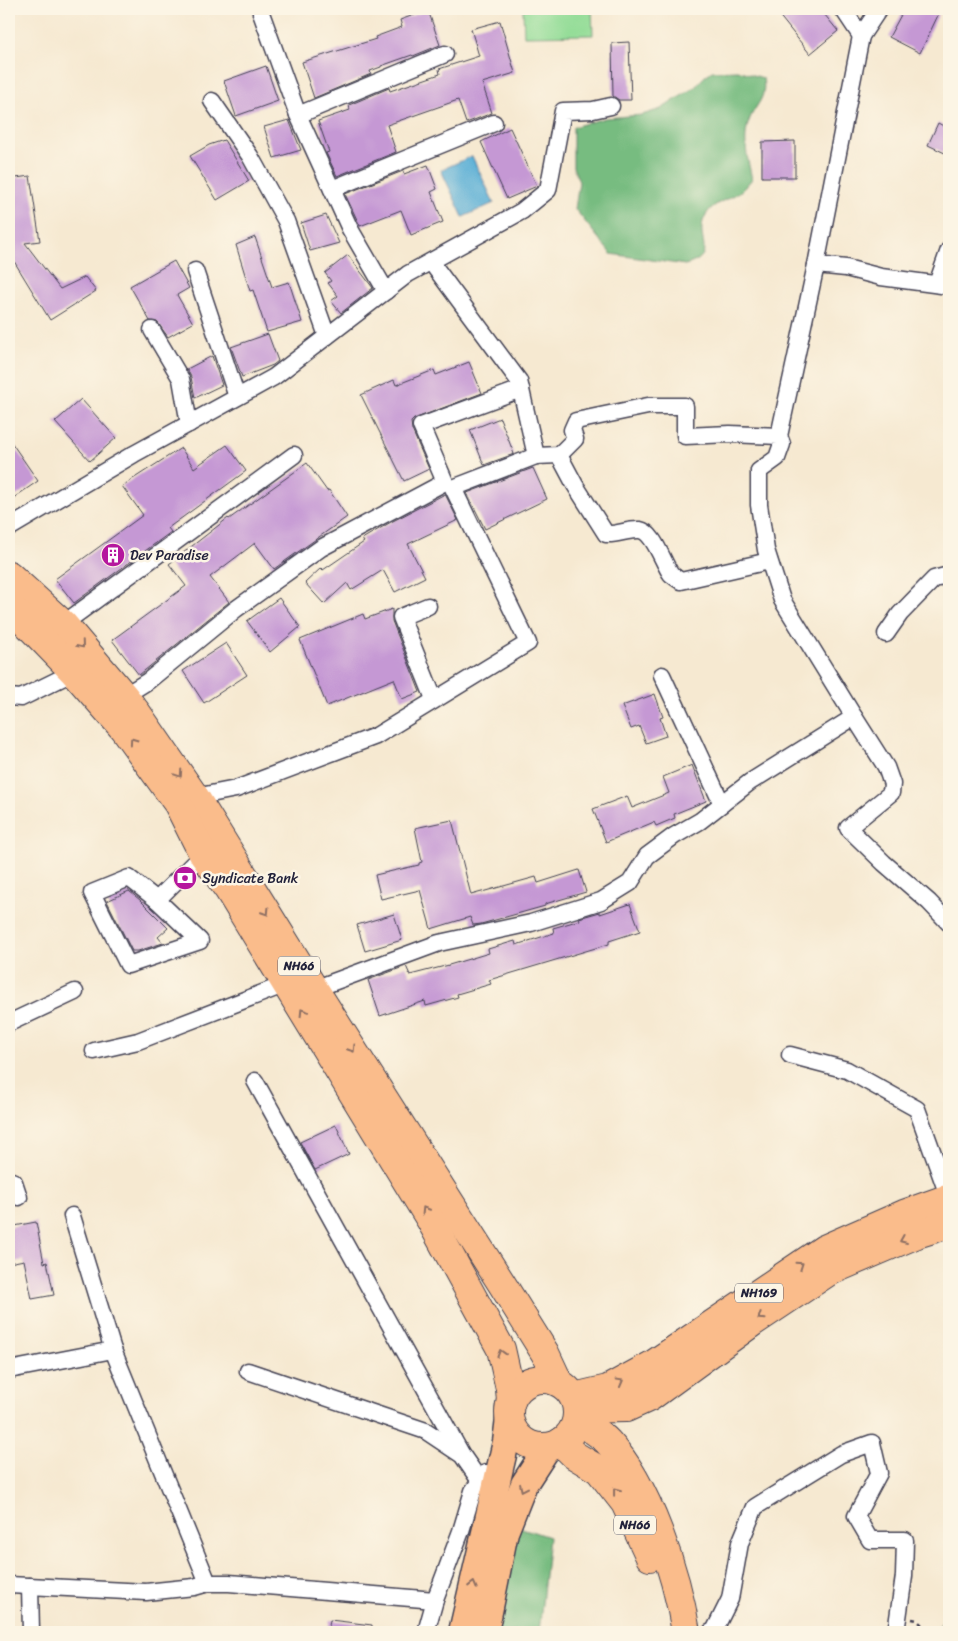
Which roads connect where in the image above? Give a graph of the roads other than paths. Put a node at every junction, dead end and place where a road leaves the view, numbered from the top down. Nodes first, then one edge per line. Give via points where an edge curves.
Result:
1 (261, 9) edge
2 (844, 9) edge
3 (880, 9) edge
4 (861, 36) junction
5 (444, 54) dead end
6 (212, 101) dead end
7 (611, 106) dead end
8 (298, 115) junction
9 (494, 123) dead end
10 (332, 189) junction
11 (949, 250) edge
12 (431, 262) junction
13 (816, 265) junction
14 (195, 271) dead end
15 (943, 285) edge
16 (386, 291) junction
17 (152, 330) dead end
18 (327, 336) junction
19 (521, 389) junction
20 (237, 397) junction
21 (189, 424) junction
22 (779, 436) junction
23 (294, 455) dead end
24 (559, 455) junction
25 (536, 456) junction
26 (9, 528) edge
27 (769, 561) junction
28 (9, 574) edge
29 (949, 574) edge
30 (9, 605) edge
31 (428, 606) dead end
32 (63, 624) junction
33 (886, 634) dead end
34 (74, 672) junction
35 (662, 674) dead end
36 (124, 696) junction
37 (9, 697) edge
38 (434, 699) junction
39 (854, 717) junction
40 (195, 797) junction
41 (722, 804) junction
42 (203, 854) junction
43 (157, 900) junction
44 (949, 922) edge
45 (286, 984) junction
46 (314, 989) junction
47 (75, 992) dead end
48 (9, 1023) edge
49 (94, 1051) dead end
50 (790, 1056) dead end
51 (255, 1081) dead end
52 (9, 1180) edge
53 (18, 1197) dead end
54 (949, 1198) edge
55 (72, 1216) dead end
56 (949, 1224) edge
57 (113, 1350) junction
58 (9, 1370) edge
59 (248, 1371) dead end
60 (572, 1402) junction
61 (510, 1409) junction
62 (554, 1444) junction
63 (462, 1455) junction
64 (489, 1478) junction
65 (208, 1583) junction
66 (9, 1586) edge
67 (30, 1586) junction
68 (435, 1600) junction
69 (897, 1624) edge
70 (31, 1632) edge
71 (426, 1632) edge
72 (462, 1632) edge
73 (485, 1632) edge
74 (674, 1632) edge
75 (686, 1632) edge
76 (711, 1632) edge

1 - 8 street
2 - 4 street
3 - 4 street
4 - 13 street
5 - 8 street
6 - 18 street via 250,156 286,221
7 - 12 street via 563,111 548,190 522,211
8 - 10 street
9 - 10 street
10 - 16 street via 350,229
11 - 15 street
12 - 16 street
12 - 19 street via 519,381
13 - 15 street
13 - 22 street
14 - 20 street
16 - 18 street
17 - 21 street via 180,379
18 - 20 street via 274,377
19 - 25 street
19 - 36 street via 421,426 445,482 320,548
20 - 21 street
21 - 26 street
22 - 24 street via 685,436 685,406 648,406 576,421 572,430 575,439
22 - 27 street via 782,444 778,458 759,471 759,505
23 - 32 street
24 - 25 street
24 - 27 street via 606,534 642,530 650,535 672,575 680,581
25 - 38 street via 453,488 528,642
27 - 39 street via 782,600
28 - 32 highway, NH66
29 - 33 street via 934,579 900,614
30 - 34 highway, NH66
31 - 38 street via 401,617
32 -> 36 highway, NH66
34 - 37 street via 21,698
42 -> 34 highway, NH66 via 178,804 123,728
35 - 41 street
36 -> 40 highway, NH66
38 - 40 street via 376,736 236,789
39 - 41 street via 750,782
39 - 44 street via 886,767 892,784 891,793 848,828
40 -> 46 highway, NH66
41 - 46 street via 647,856 630,883 601,901 531,923 440,943
42 - 43 street
42 - 45 highway, NH66
43 - 43 street via 200,941 128,965 92,893 128,878
45 - 49 street via 138,1041
61 -> 45 highway, NH66 via 510,1388 501,1349 436,1229
46 -> 60 highway, NH66 via 545,1353
47 - 48 street
50 - 54 street via 847,1070 917,1110
51 - 63 street
52 - 53 street via 14,1182
60 -> 54 highway, NH169 via 608,1389 652,1365 824,1249
55 - 57 street
56 -> 60 highway, NH169 via 917,1234 828,1272 650,1397 626,1408
57 - 58 street
57 - 65 street
59 - 63 street via 426,1431
60 - 61 highway via 547,1378 536,1379 516,1391
60 - 62 highway via 574,1430 567,1438
60 - 75 highway, NH66 via 631,1472 649,1507 682,1607
61 - 62 highway, NH66 via 512,1428 526,1443 537,1446
61 - 64 main road via 506,1442
62 -> 73 main road via 524,1484 505,1532
74 -> 62 highway, NH66 via 656,1570 625,1502 599,1470
63 - 64 street
64 - 68 street via 473,1491
72 -> 64 main road
65 - 67 street via 146,1592
65 - 68 street
66 - 67 street
67 - 70 street
68 - 71 street
69 - 76 street via 905,1540 870,1540 856,1516 879,1473 872,1443 841,1454 755,1507 740,1543 730,1599

